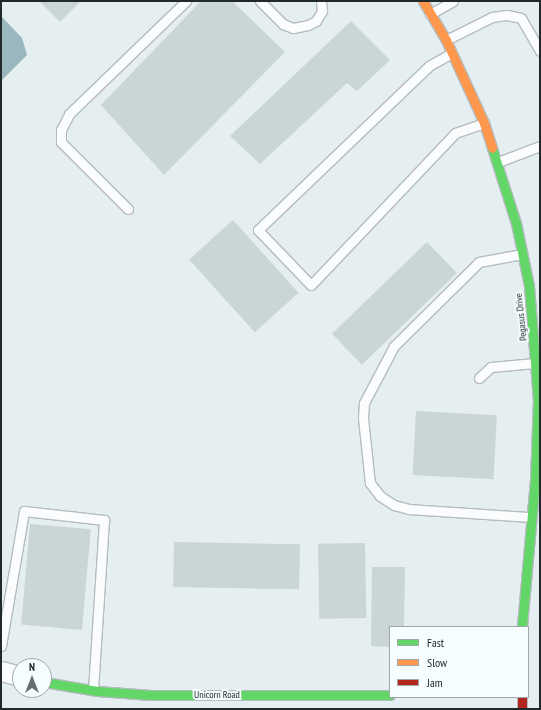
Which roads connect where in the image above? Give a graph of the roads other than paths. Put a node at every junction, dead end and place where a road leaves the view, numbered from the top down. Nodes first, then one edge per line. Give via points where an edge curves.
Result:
1 (186, 1) edge
2 (260, 1) edge
3 (322, 1) edge
4 (423, 1) edge
5 (453, 1) edge
6 (430, 14) junction
7 (446, 40) junction
8 (540, 51) edge
9 (452, 53) junction
10 (484, 123) junction
11 (540, 146) edge
12 (498, 162) junction
13 (128, 209) dead end
14 (522, 254) junction
15 (538, 363) edge
16 (479, 378) dead end
17 (537, 480) edge
18 (531, 517) junction
19 (522, 626) edge
20 (1, 646) edge
21 (1, 671) edge
22 (12, 674) edge
23 (52, 683) edge
24 (93, 690) junction
25 (389, 695) edge
26 (522, 698) edge
27 (522, 709) edge

1 - 13 lane via 69,114 61,130 60,142
2 - 3 lane via 283,24 292,28 316,21 322,11
4 - 6 street, Pegasus Drive
5 - 6 lane
6 - 7 street, Pegasus Drive
7 - 8 lane via 492,17 507,15 521,18
7 - 9 street, Pegasus Drive
9 - 10 street, Pegasus Drive
9 - 10 lane via 429,66 258,230 311,284 455,133
10 - 12 street, Pegasus Drive
11 - 12 lane
12 - 14 street, Pegasus Drive
14 - 15 street, Pegasus Drive
14 - 18 lane via 479,262 394,346 364,403 363,418 370,483 380,496 394,505 409,509
15 - 16 lane via 491,367
15 - 17 street, Pegasus Drive
17 - 18 street, Pegasus Drive
18 - 19 street, Pegasus Drive
20 - 24 lane via 24,511 104,520
21 - 22 street
23 - 24 street, Unicorn Road
24 - 25 street, Unicorn Road via 164,698
26 - 27 street

